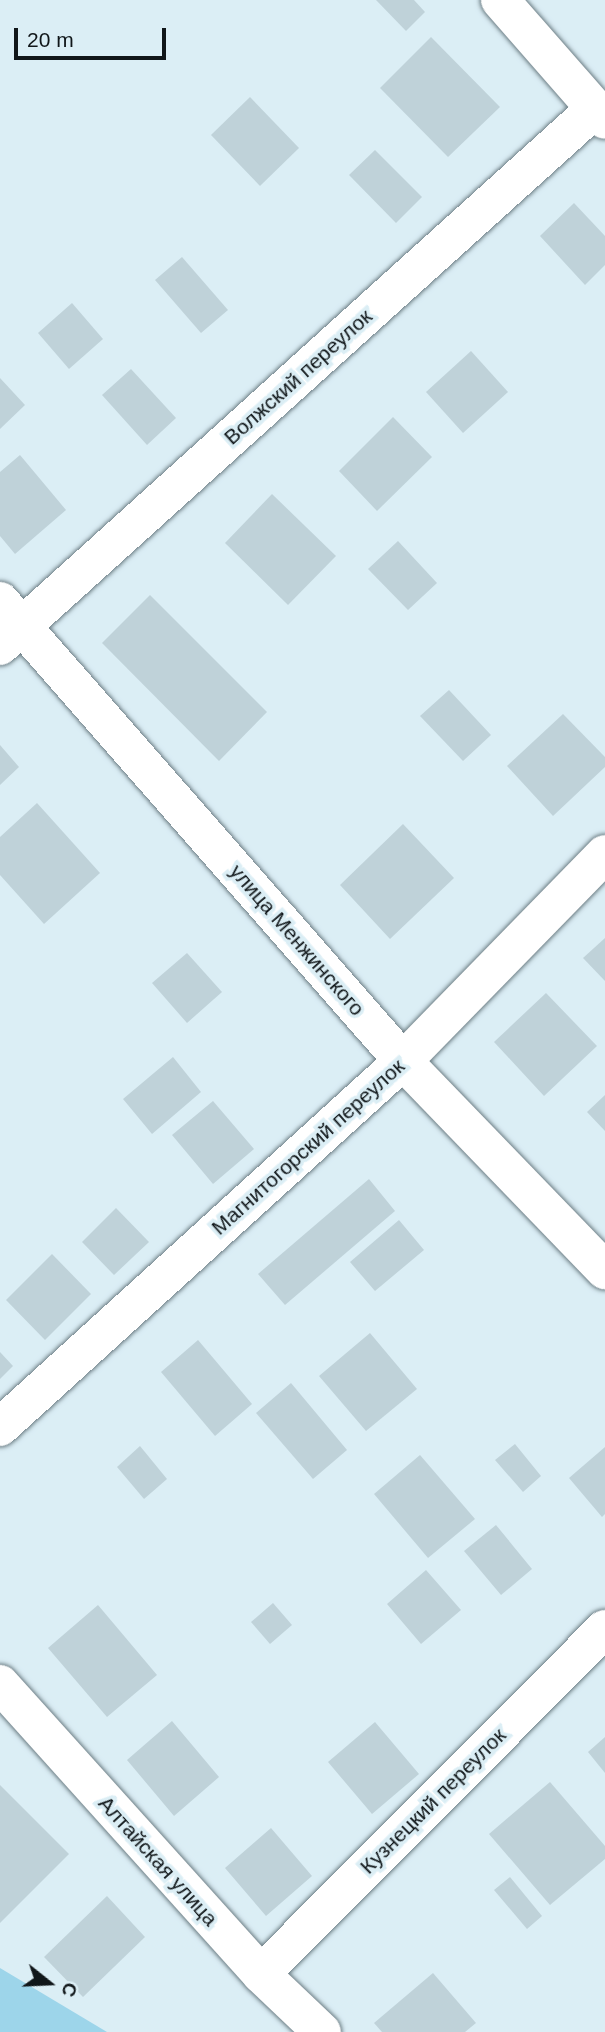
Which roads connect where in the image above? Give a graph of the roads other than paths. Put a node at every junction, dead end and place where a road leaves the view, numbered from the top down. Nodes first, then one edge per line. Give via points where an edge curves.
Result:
1 (500, 0) edge
2 (600, 114) edge
3 (8, 624) edge
4 (605, 855) edge
5 (403, 1061) junction
6 (605, 1270) edge
7 (0, 1427) edge
8 (605, 1629) edge
9 (0, 1684) edge
10 (261, 1974) junction
11 (322, 2032) edge

1 - 2 street
2 - 3 street, Волжский переулок
3 - 5 street, улица Менжинского
4 - 5 street, Магнитогорский переулок
5 - 6 street, улица Менжинского
5 - 7 street, Магнитогорский переулок
8 - 10 street, Кузнецкий переулок
9 - 10 street, Алтайская улица
10 - 11 street, Алтайская улица

